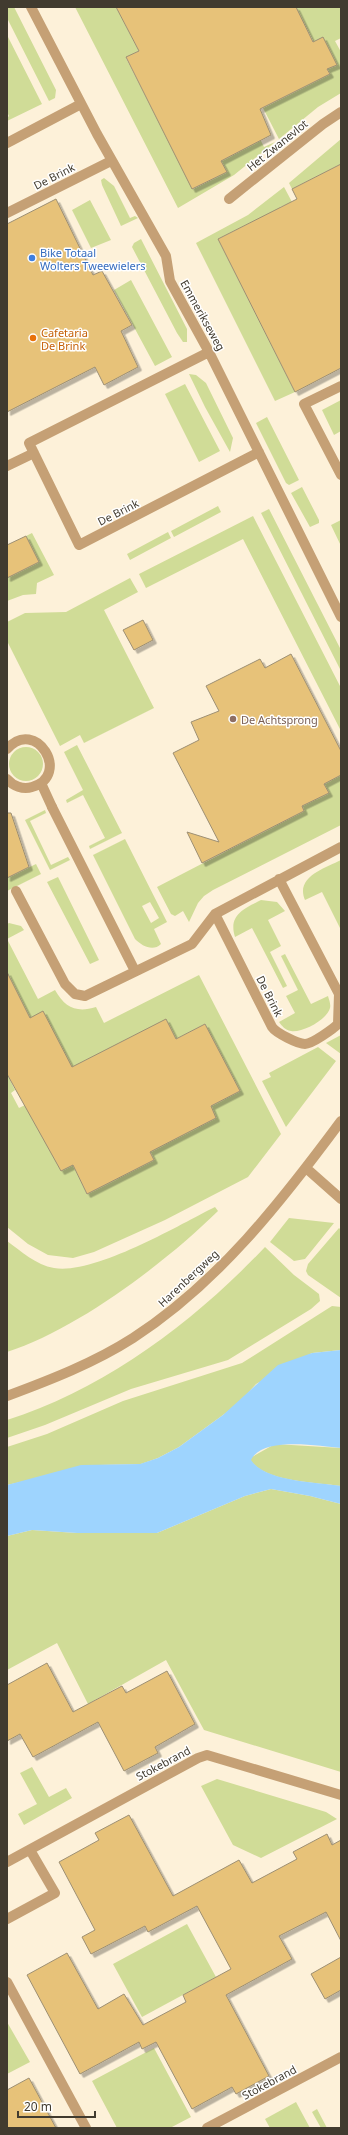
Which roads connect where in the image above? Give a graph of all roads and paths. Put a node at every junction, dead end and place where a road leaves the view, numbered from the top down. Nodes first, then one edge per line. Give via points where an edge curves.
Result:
1 (31, 7) edge
2 (81, 104) junction
3 (341, 112) edge
4 (7, 143) edge
5 (111, 161) junction
6 (229, 199) dead end
7 (7, 213) edge
8 (209, 352) junction
9 (341, 386) edge
10 (259, 452) junction
11 (34, 453) junction
12 (7, 466) edge
13 (341, 475) edge
14 (341, 617) edge
15 (7, 749) edge
16 (7, 779) edge
17 (41, 783) junction
18 (341, 847) edge
19 (279, 879) junction
20 (16, 891) dead end
21 (215, 914) junction
22 (135, 971) junction
23 (341, 1122) edge
24 (306, 1168) junction
25 (341, 1199) edge
26 (7, 1396) edge
27 (341, 1795) edge
28 (30, 1850) junction
29 (7, 1862) edge
30 (7, 1919) edge
31 (7, 1982) edge
32 (341, 2057) edge
33 (86, 2128) edge
34 (207, 2128) edge

1 - 2 street, Emmerikseweg
2 - 4 street
2 - 5 street, Emmerikseweg
3 - 6 street, Het Zwanevlot
5 - 7 street, De Brink
5 - 8 street, Emmerikseweg via 166,256 170,281
8 - 10 street, Emmerikseweg
8 - 11 street via 29,443
9 - 13 street via 304,404
10 - 11 street, De Brink via 79,545
10 - 14 street, Emmerikseweg
11 - 12 street
15 - 17 street via 16,742 27,740 44,747 49,757 50,768
16 - 17 street via 23,788 31,788
17 - 22 street
18 - 19 street
19 - 21 street
19 - 21 street, De Brink via 339,994 338,1024 314,1040 306,1044 275,1031
20 - 22 street via 65,984 75,994 85,996 93,993
21 - 22 street via 192,944
23 - 24 street, Harenbergweg
24 - 25 street
24 - 26 street, Harenbergweg via 254,1232 196,1290 164,1317 131,1339 60,1377
27 - 28 street, Stokebrand via 207,1756 198,1758
28 - 29 street, Stokebrand
28 - 30 street via 55,1893
31 - 33 street
32 - 34 street, Stokebrand

